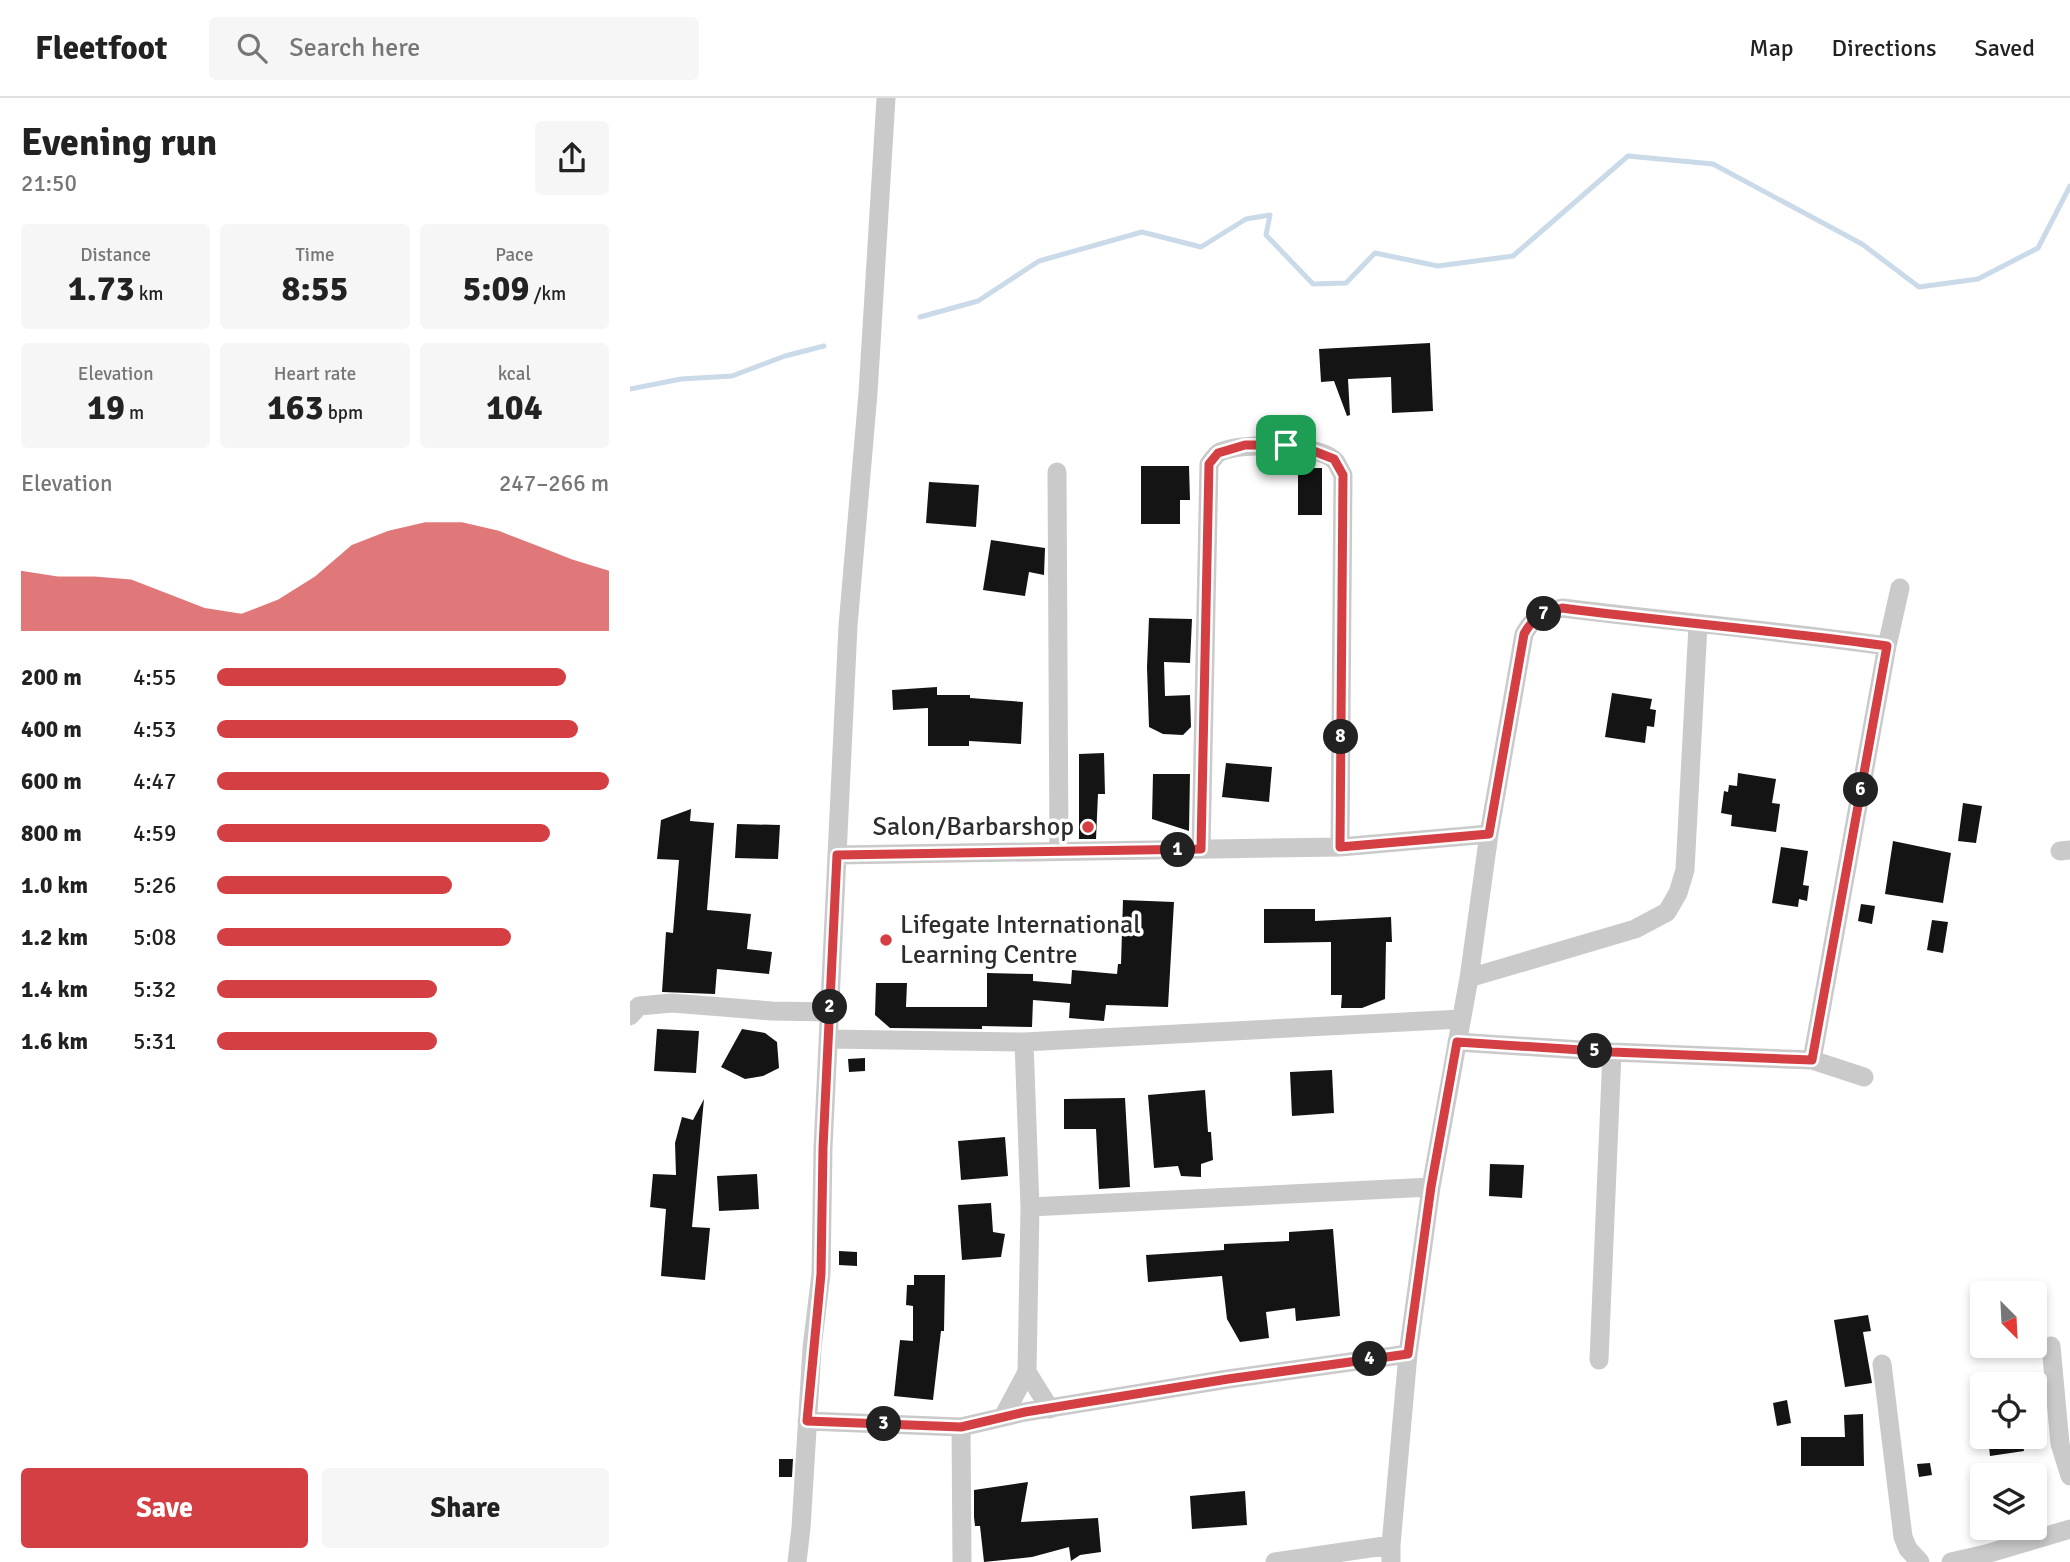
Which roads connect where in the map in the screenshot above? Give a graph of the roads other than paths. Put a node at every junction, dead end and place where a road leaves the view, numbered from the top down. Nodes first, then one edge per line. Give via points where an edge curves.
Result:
1 (886, 98) edge
2 (1057, 472) dead end
3 (1900, 588) dead end
4 (1698, 625) junction
5 (1887, 646) junction
6 (1489, 834) junction
7 (1340, 847) junction
8 (1201, 849) junction
9 (1059, 851) junction
10 (837, 855) junction
11 (1469, 978) junction
12 (830, 1012) junction
13 (630, 1016) edge
14 (1461, 1019) junction
15 (828, 1039) junction
16 (1024, 1041) junction
17 (1457, 1042) junction
18 (1612, 1052) junction
19 (1812, 1060) junction
20 (1864, 1077) dead end
21 (1431, 1187) junction
22 (1030, 1207) junction
23 (2051, 1346) dead end
24 (1408, 1354) junction
25 (1599, 1360) dead end
26 (1882, 1364) dead end
27 (1027, 1372) junction
28 (1050, 1409) junction
29 (1003, 1418) junction
30 (807, 1421) junction
31 (961, 1427) junction
32 (2070, 1476) edge
33 (2070, 1529) edge
34 (1391, 1553) edge
35 (797, 1562) edge
36 (962, 1562) edge
37 (1275, 1562) edge
38 (1920, 1562) edge
39 (1951, 1562) edge

1 - 10 street via 848,626
2 - 9 street
3 - 5 street
4 - 5 street
4 - 6 street via 1562,608 1529,624
4 - 11 street via 1685,870 1667,912 1636,929
5 - 19 street
6 - 7 street
6 - 11 street
7 - 8 street
7 - 8 street via 1343,475 1334,459 1311,450 1245,445 1218,453 1209,464
8 - 9 street
9 - 10 street
10 - 12 street
11 - 14 street
12 - 13 street via 672,1003 639,1006
12 - 15 street
14 - 16 street
14 - 17 street
15 - 16 street
15 - 30 street via 821,1274
16 - 22 street
17 - 18 street
17 - 21 street
18 - 19 street
18 - 25 street
19 - 20 street
21 - 22 street
21 - 24 street
22 - 27 street
23 - 32 street via 2060,1444
24 - 28 street
24 - 34 street
26 - 38 street via 1903,1537
27 - 28 street
27 - 29 street
28 - 29 street
29 - 31 street
30 - 31 street
30 - 35 street
31 - 36 street
33 - 39 street
34 - 37 street

